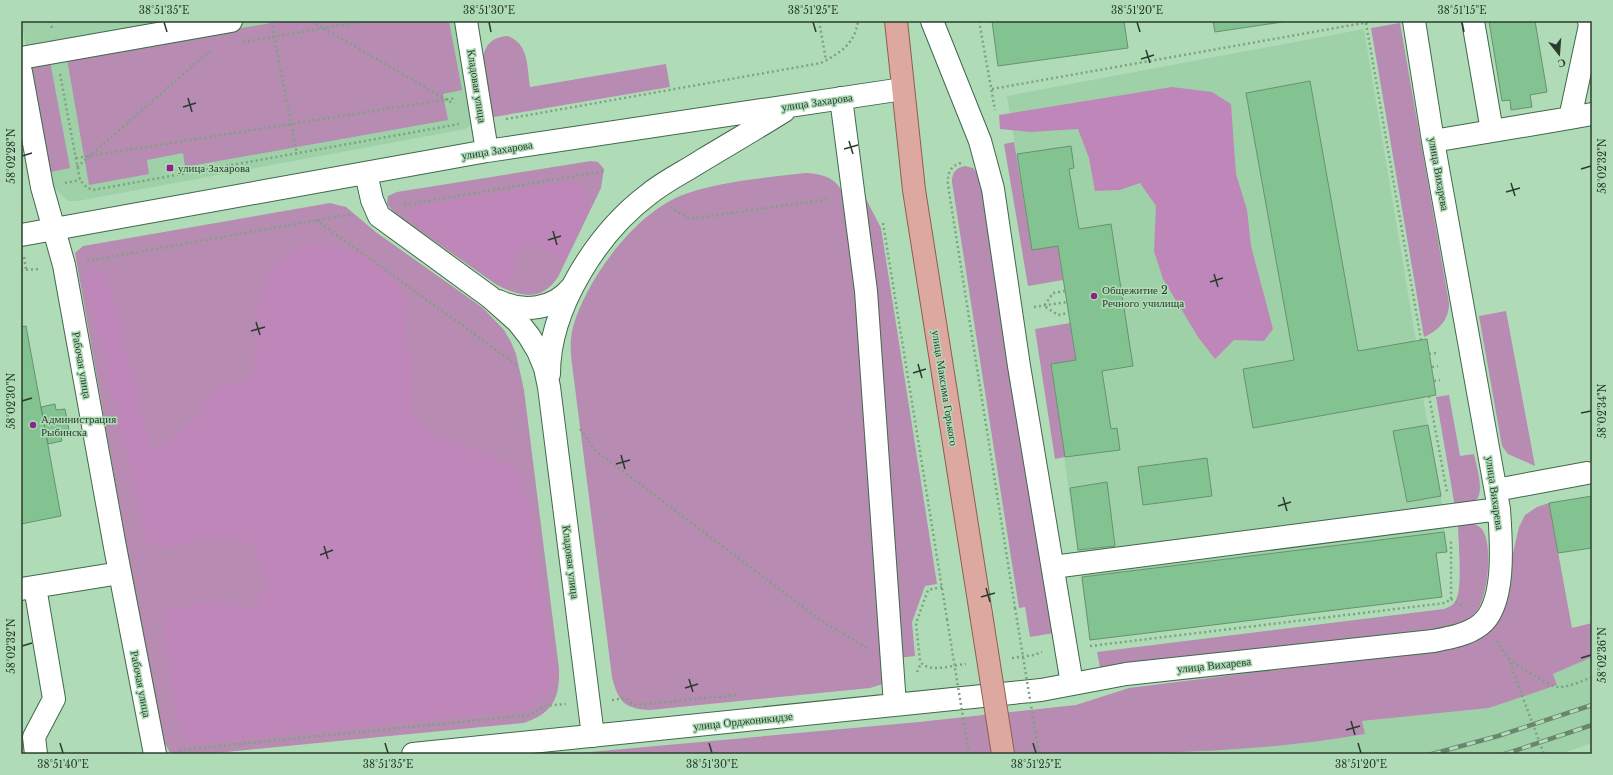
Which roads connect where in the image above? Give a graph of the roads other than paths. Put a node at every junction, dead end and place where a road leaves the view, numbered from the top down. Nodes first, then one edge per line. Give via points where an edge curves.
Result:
1 (231, 21) edge
2 (466, 21) edge
3 (896, 21) edge
4 (932, 21) edge
5 (1414, 21) edge
6 (1473, 21) edge
7 (1589, 21) edge
8 (21, 58) edge
9 (21, 72) edge
10 (903, 89) junction
11 (841, 98) junction
12 (794, 105) junction
13 (1592, 114) edge
14 (1570, 118) junction
15 (1492, 131) junction
16 (1433, 142) junction
17 (487, 151) junction
18 (366, 173) junction
19 (54, 229) junction
20 (21, 235) edge
21 (577, 279) junction
22 (490, 297) junction
23 (549, 388) junction
24 (1587, 473) dead end
25 (1497, 500) junction
26 (1053, 567) junction
27 (120, 573) junction
28 (28, 588) edge
29 (1072, 684) junction
30 (895, 705) junction
31 (593, 736) junction
32 (154, 752) edge
33 (36, 754) edge
34 (413, 754) edge
35 (1003, 754) edge

1 - 8 street
2 - 17 street, Кладовая улица
3 - 10 main road, улица Максима Горького
4 - 26 street via 972,118 987,164 997,208
5 - 16 street, улица Вихарева
6 - 15 street
7 - 14 street
9 - 19 street, Рабочая улица via 42,187
10 - 11 street, улица Захарова
10 - 35 main road, улица Максима Горького, bridge via 914,190
11 - 12 street, улица Захарова
11 - 30 street via 866,292
12 - 17 street, улица Захарова
12 - 21 street via 648,194 614,227 595,250
13 - 14 street
14 - 15 street
15 - 16 street
16 - 25 street, улица Вихарева
17 - 18 street, улица Захарова
18 - 19 street, улица Захарова
18 - 22 street via 375,209 386,222
19 - 20 street, улица Захарова
19 - 27 street, Рабочая улица via 64,265
21 - 22 street via 559,298 537,308 508,306
21 - 23 street via 555,327 550,346
22 - 23 street via 514,318 529,336 545,368
23 - 31 street, Кладовая улица
24 - 25 street
25 - 26 street via 1451,516
25 - 29 street, улица Вихарева via 1501,539 1500,581 1494,606 1481,625 1455,636 1433,641 1126,674
26 - 29 street
27 - 28 street
27 - 32 street, Рабочая улица
28 - 33 street via 54,699 34,737
29 - 30 street, улица Орджоникидзе via 1041,690
30 - 31 street, улица Орджоникидзе
31 - 34 street, улица Орджоникидзе

